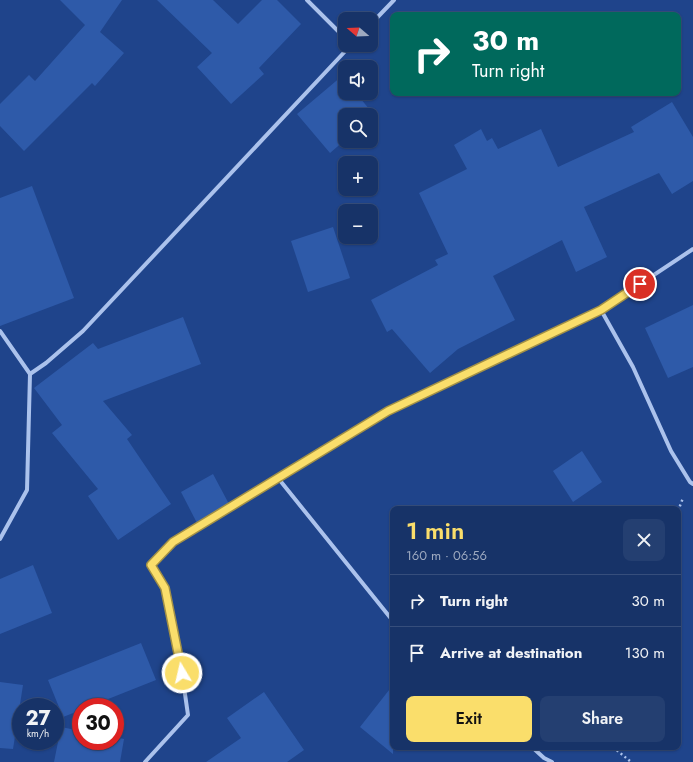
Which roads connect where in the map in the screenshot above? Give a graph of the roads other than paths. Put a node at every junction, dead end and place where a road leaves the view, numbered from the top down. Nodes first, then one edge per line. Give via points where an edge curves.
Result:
1 (307, 0) edge
2 (394, 0) edge
3 (378, 17) edge
4 (338, 31) edge
5 (344, 52) edge
6 (693, 249) edge
7 (601, 310) junction
8 (0, 331) edge
9 (30, 374) junction
10 (278, 478) junction
11 (693, 484) edge
12 (0, 539) edge
13 (390, 617) edge
14 (535, 750) edge
15 (146, 762) edge
16 (552, 762) edge

1 - 4 street
2 - 3 street
5 - 9 street via 83,331
6 - 7 street
7 - 10 street via 388,411
7 - 11 street via 633,367 671,451
8 - 9 street
9 - 12 street via 27,490
10 - 13 street
10 - 15 street via 173,542 151,565 165,588 180,659 188,715
14 - 16 street

